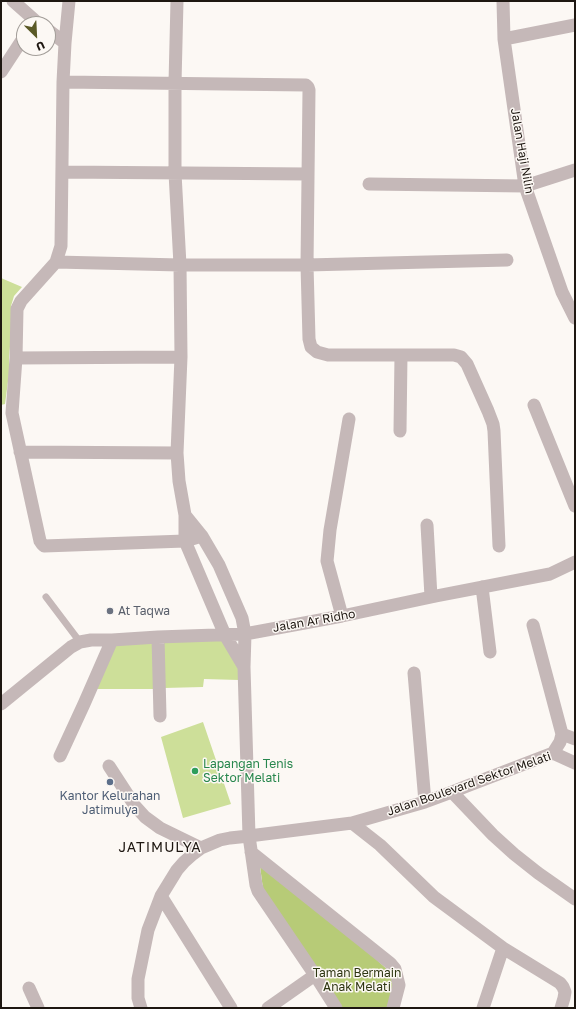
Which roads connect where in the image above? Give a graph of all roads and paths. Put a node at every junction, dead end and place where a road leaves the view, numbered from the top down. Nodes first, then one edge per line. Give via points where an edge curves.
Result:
1 (13, 1) edge
2 (69, 1) edge
3 (177, 1) edge
4 (503, 1) edge
5 (28, 16) edge
6 (575, 25) edge
7 (56, 36) edge
8 (504, 39) junction
9 (65, 43) junction
10 (16, 49) edge
11 (2, 69) edge
12 (63, 82) junction
13 (175, 83) junction
14 (575, 170) edge
15 (62, 172) junction
16 (175, 173) junction
17 (308, 174) junction
18 (369, 184) dead end
19 (526, 186) junction
20 (507, 260) dead end
21 (56, 262) junction
22 (180, 265) junction
23 (306, 265) junction
24 (575, 318) edge
25 (401, 356) junction
26 (181, 357) junction
27 (16, 358) junction
28 (534, 405) dead end
29 (6, 413) edge
30 (349, 419) dead end
31 (400, 431) dead end
32 (20, 452) junction
33 (177, 453) junction
34 (575, 506) edge
35 (185, 515) junction
36 (427, 525) dead end
37 (202, 536) junction
38 (185, 541) junction
39 (498, 546) dead end
40 (575, 562) edge
41 (482, 587) junction
42 (46, 597) dead end
43 (430, 597) junction
44 (342, 616) junction
45 (533, 625) dead end
46 (245, 634) junction
47 (225, 635) junction
48 (158, 637) junction
49 (112, 640) junction
50 (75, 644) junction
51 (490, 652) dead end
52 (244, 667) junction
53 (414, 673) dead end
54 (1, 704) edge
55 (160, 716) dead end
56 (562, 734) junction
57 (575, 739) edge
58 (554, 753) junction
59 (60, 756) dead end
60 (575, 763) edge
61 (109, 766) dead end
62 (452, 792) junction
63 (425, 802) junction
64 (352, 823) junction
65 (249, 836) junction
66 (201, 848) junction
67 (251, 852) junction
68 (161, 896) junction
69 (575, 899) edge
70 (503, 948) junction
71 (315, 976) junction
72 (29, 988) dead end
73 (38, 1008) edge
74 (141, 1008) edge
75 (231, 1008) edge
76 (268, 1008) edge
77 (336, 1008) edge
78 (393, 1008) edge
79 (483, 1008) edge
80 (561, 1008) edge

1 - 5 street
2 - 9 street
3 - 13 street
4 - 8 street, Jalan Haji Nilin
6 - 8 street
7 - 9 street
8 - 19 street, Jalan Haji Nilin
9 - 12 street
10 - 11 street
12 - 13 street
12 - 15 street
13 - 16 street
13 - 17 street via 306,85 310,90
14 - 19 street
15 - 16 street
15 - 21 street via 61,246
16 - 17 street
16 - 22 street
17 - 23 street
18 - 19 street
19 - 24 street, Jalan Haji Nilin via 562,292
20 - 23 street
21 - 22 street
21 - 27 street via 21,301 17,309
22 - 23 street
22 - 26 street
23 - 25 street via 311,347 328,355
25 - 31 street
25 - 39 street via 454,355 461,357 467,364 493,424
26 - 27 street
26 - 33 street
27 - 29 street
28 - 34 street
29 - 32 street
30 - 44 street via 327,561
32 - 33 street
32 - 38 street via 38,533 44,546
33 - 35 street
35 - 37 street
35 - 38 street
36 - 43 street
37 - 38 street
37 - 46 street via 219,565 242,618
38 - 47 street
40 - 41 street, Jalan Ar Ridho via 550,574
41 - 43 street, Jalan Ar Ridho
41 - 51 street
42 - 50 lane
43 - 44 street, Jalan Ar Ridho
44 - 46 street, Jalan Ar Ridho
45 - 56 street
46 - 47 street, Jalan Ar Ridho
46 - 52 street
47 - 48 street, Jalan Ar Ridho
47 - 52 street
48 - 49 street, Jalan Ar Ridho
48 - 55 street
49 - 50 street, Jalan Ar Ridho via 91,640
49 - 59 street
50 - 54 street
52 - 65 street
53 - 63 street
56 - 57 street
56 - 58 street
58 - 60 street, Jalan Boulevard Sektor Melati
58 - 62 street, Jalan Boulevard Sektor Melati
61 - 66 street via 145,817 160,828
62 - 63 street, Jalan Boulevard Sektor Melati
62 - 69 street via 514,854
63 - 64 street, Jalan Boulevard Sektor Melati
64 - 65 street, Jalan Boulevard Sektor Melati
64 - 70 street via 385,850 434,897
65 - 66 street, Jalan Boulevard Sektor Melati via 220,840
65 - 67 street
66 - 68 street, Jalan Boulevard Sektor Melati via 177,870
67 - 71 street via 258,891
67 - 78 street via 396,969 399,985
68 - 74 street, Jalan Boulevard Sektor Melati via 148,930 138,979
68 - 75 street
70 - 79 street
70 - 80 street via 560,983 565,992
71 - 76 street
71 - 77 street
72 - 73 street

